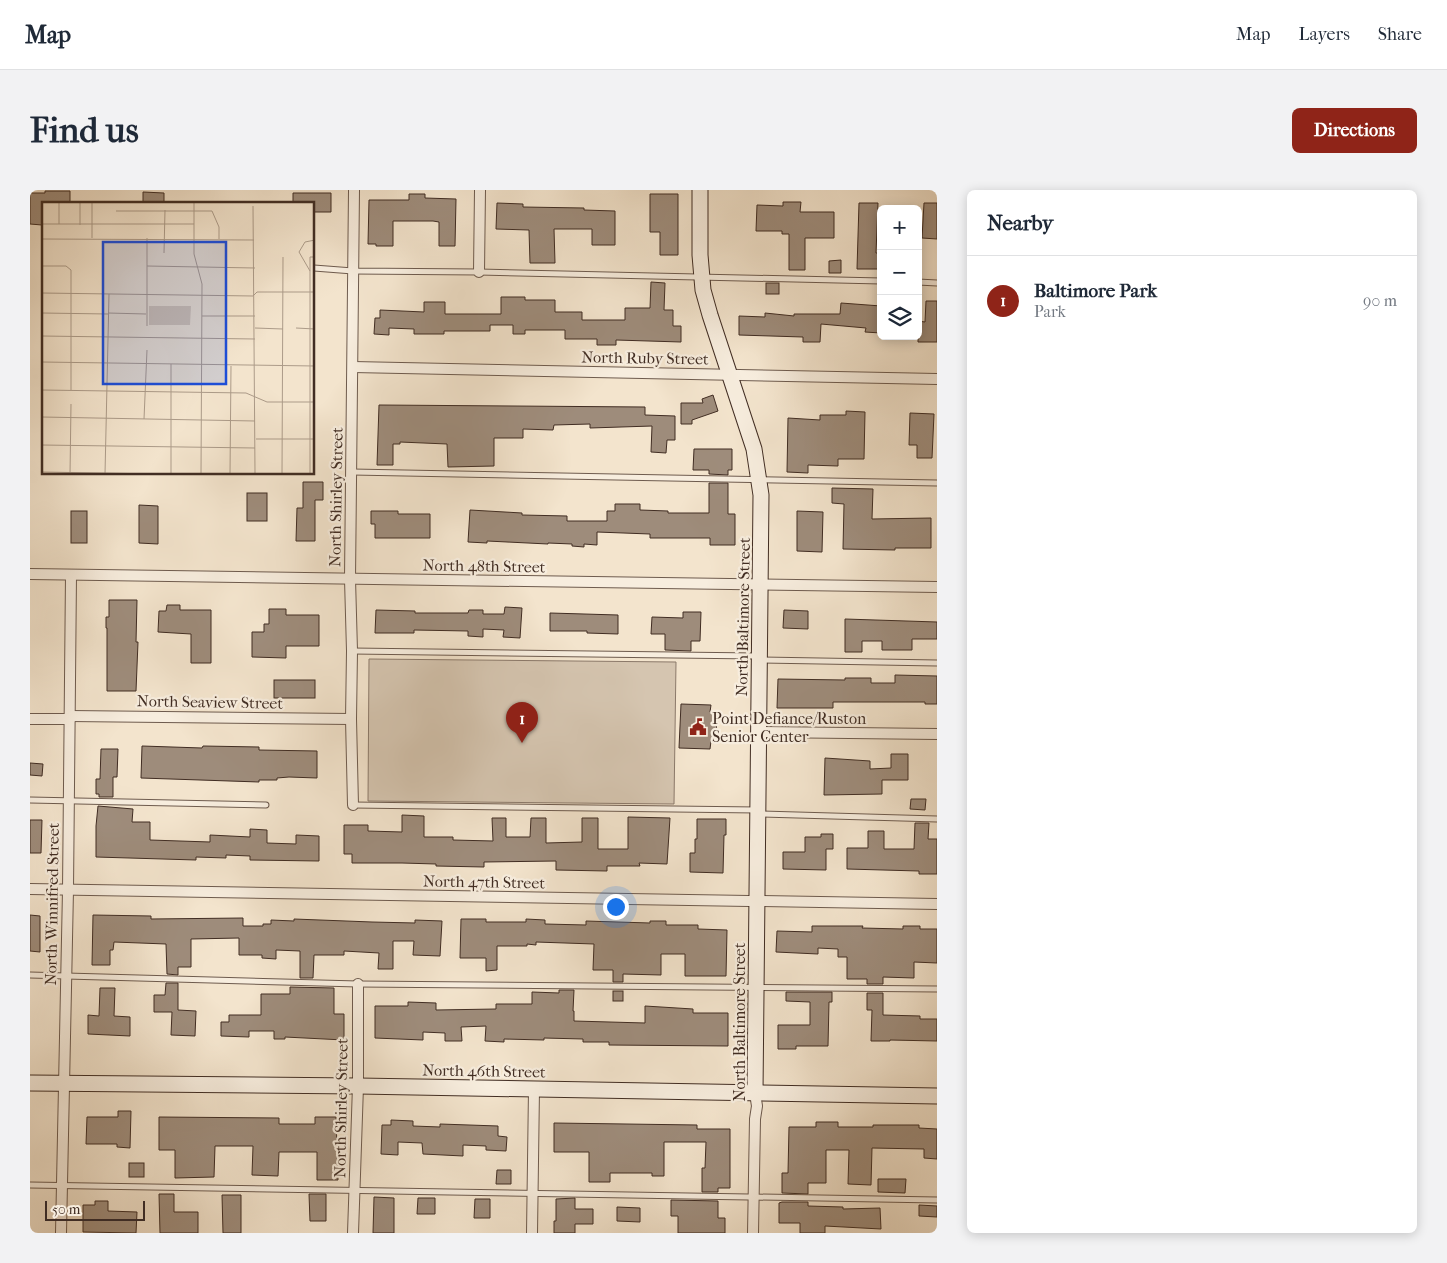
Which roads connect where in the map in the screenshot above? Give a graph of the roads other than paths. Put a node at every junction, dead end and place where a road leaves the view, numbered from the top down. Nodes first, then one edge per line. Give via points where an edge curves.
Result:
1 (354, 190) edge
2 (480, 190) edge
3 (700, 190) edge
4 (315, 268) edge
5 (353, 271) junction
6 (479, 272) junction
7 (701, 277) junction
8 (877, 281) edge
9 (922, 282) edge
10 (937, 282) edge
11 (353, 367) junction
12 (731, 375) junction
13 (937, 379) edge
14 (352, 472) junction
15 (760, 480) junction
16 (937, 483) edge
17 (30, 574) edge
18 (71, 575) junction
19 (350, 579) junction
20 (761, 585) junction
21 (937, 587) edge
22 (352, 651) junction
23 (760, 658) junction
24 (937, 663) edge
25 (70, 718) junction
26 (30, 719) edge
27 (351, 719) junction
28 (758, 732) junction
29 (937, 734) edge
30 (30, 800) edge
31 (69, 800) junction
32 (266, 805) dead end
33 (353, 805) joint
34 (757, 812) junction
35 (937, 819) edge
36 (30, 889) edge
37 (68, 890) junction
38 (757, 901) junction
39 (937, 904) edge
40 (30, 975) edge
41 (66, 975) junction
42 (358, 984) junction
43 (756, 986) junction
44 (937, 989) edge
45 (30, 1082) edge
46 (64, 1083) junction
47 (358, 1086) junction
48 (534, 1089) junction
49 (755, 1093) junction
50 (937, 1096) edge
51 (30, 1185) edge
52 (62, 1186) junction
53 (354, 1190) junction
54 (533, 1193) junction
55 (754, 1197) junction
56 (937, 1200) edge
57 (61, 1233) edge
58 (353, 1233) edge
59 (532, 1233) edge
60 (753, 1233) edge

1 - 5 street, North Shirley Street
2 - 6 street
3 - 7 street, North Baltimore Street
4 - 5 lane
5 - 6 lane
5 - 11 street, North Shirley Street
6 - 7 lane
7 - 8 lane
7 - 12 street, North Baltimore Street via 710,315
9 - 10 lane
11 - 12 street, North Ruby Street
11 - 14 street, North Shirley Street
12 - 13 street, North Ruby Street
12 - 15 street, North Baltimore Street
14 - 15 lane
14 - 19 street, North Shirley Street
15 - 16 lane
15 - 20 street, North Baltimore Street
17 - 18 street, North 48th Street
18 - 19 street, North 48th Street
18 - 25 street, North Winnifred Street
19 - 20 street, North 48th Street
19 - 22 street, North Shirley Street
20 - 21 street, North 48th Street
20 - 23 street, North Baltimore Street
22 - 23 lane
22 - 27 street, North Shirley Street
23 - 24 lane
23 - 28 street, North Baltimore Street
25 - 26 street, North Seaview Street
25 - 27 street, North Seaview Street
25 - 31 street, North Winnifred Street
27 - 33 street, North Shirley Street
28 - 29 street
28 - 34 street, North Baltimore Street
30 - 31 lane
31 - 32 lane
31 - 37 street, North Winnifred Street
33 - 34 lane
34 - 35 lane
34 - 38 street, North Baltimore Street
36 - 37 street, North 47th Street
37 - 38 street, North 47th Street
37 - 41 street, North Winnifred Street
38 - 39 street, North 47th Street
38 - 43 street, North Baltimore Street
40 - 41 lane
41 - 42 lane
41 - 46 street, North Winnifred Street
42 - 43 lane
42 - 47 street, North Shirley Street
43 - 44 lane
43 - 49 street, North Baltimore Street
45 - 46 street, North 46th Street
46 - 47 street, North 46th Street
46 - 52 street, North Winnifred Street
47 - 48 street, North 46th Street
47 - 53 street, North Shirley Street
48 - 49 street, North 46th Street
48 - 54 street
49 - 50 street, North 46th Street
49 - 55 street, North Baltimore Street
51 - 52 lane
52 - 53 lane
52 - 57 street, North Winnifred Street
53 - 54 lane
53 - 58 street, North Shirley Street
54 - 55 lane
54 - 59 street
55 - 56 lane
55 - 60 street, North Baltimore Street

